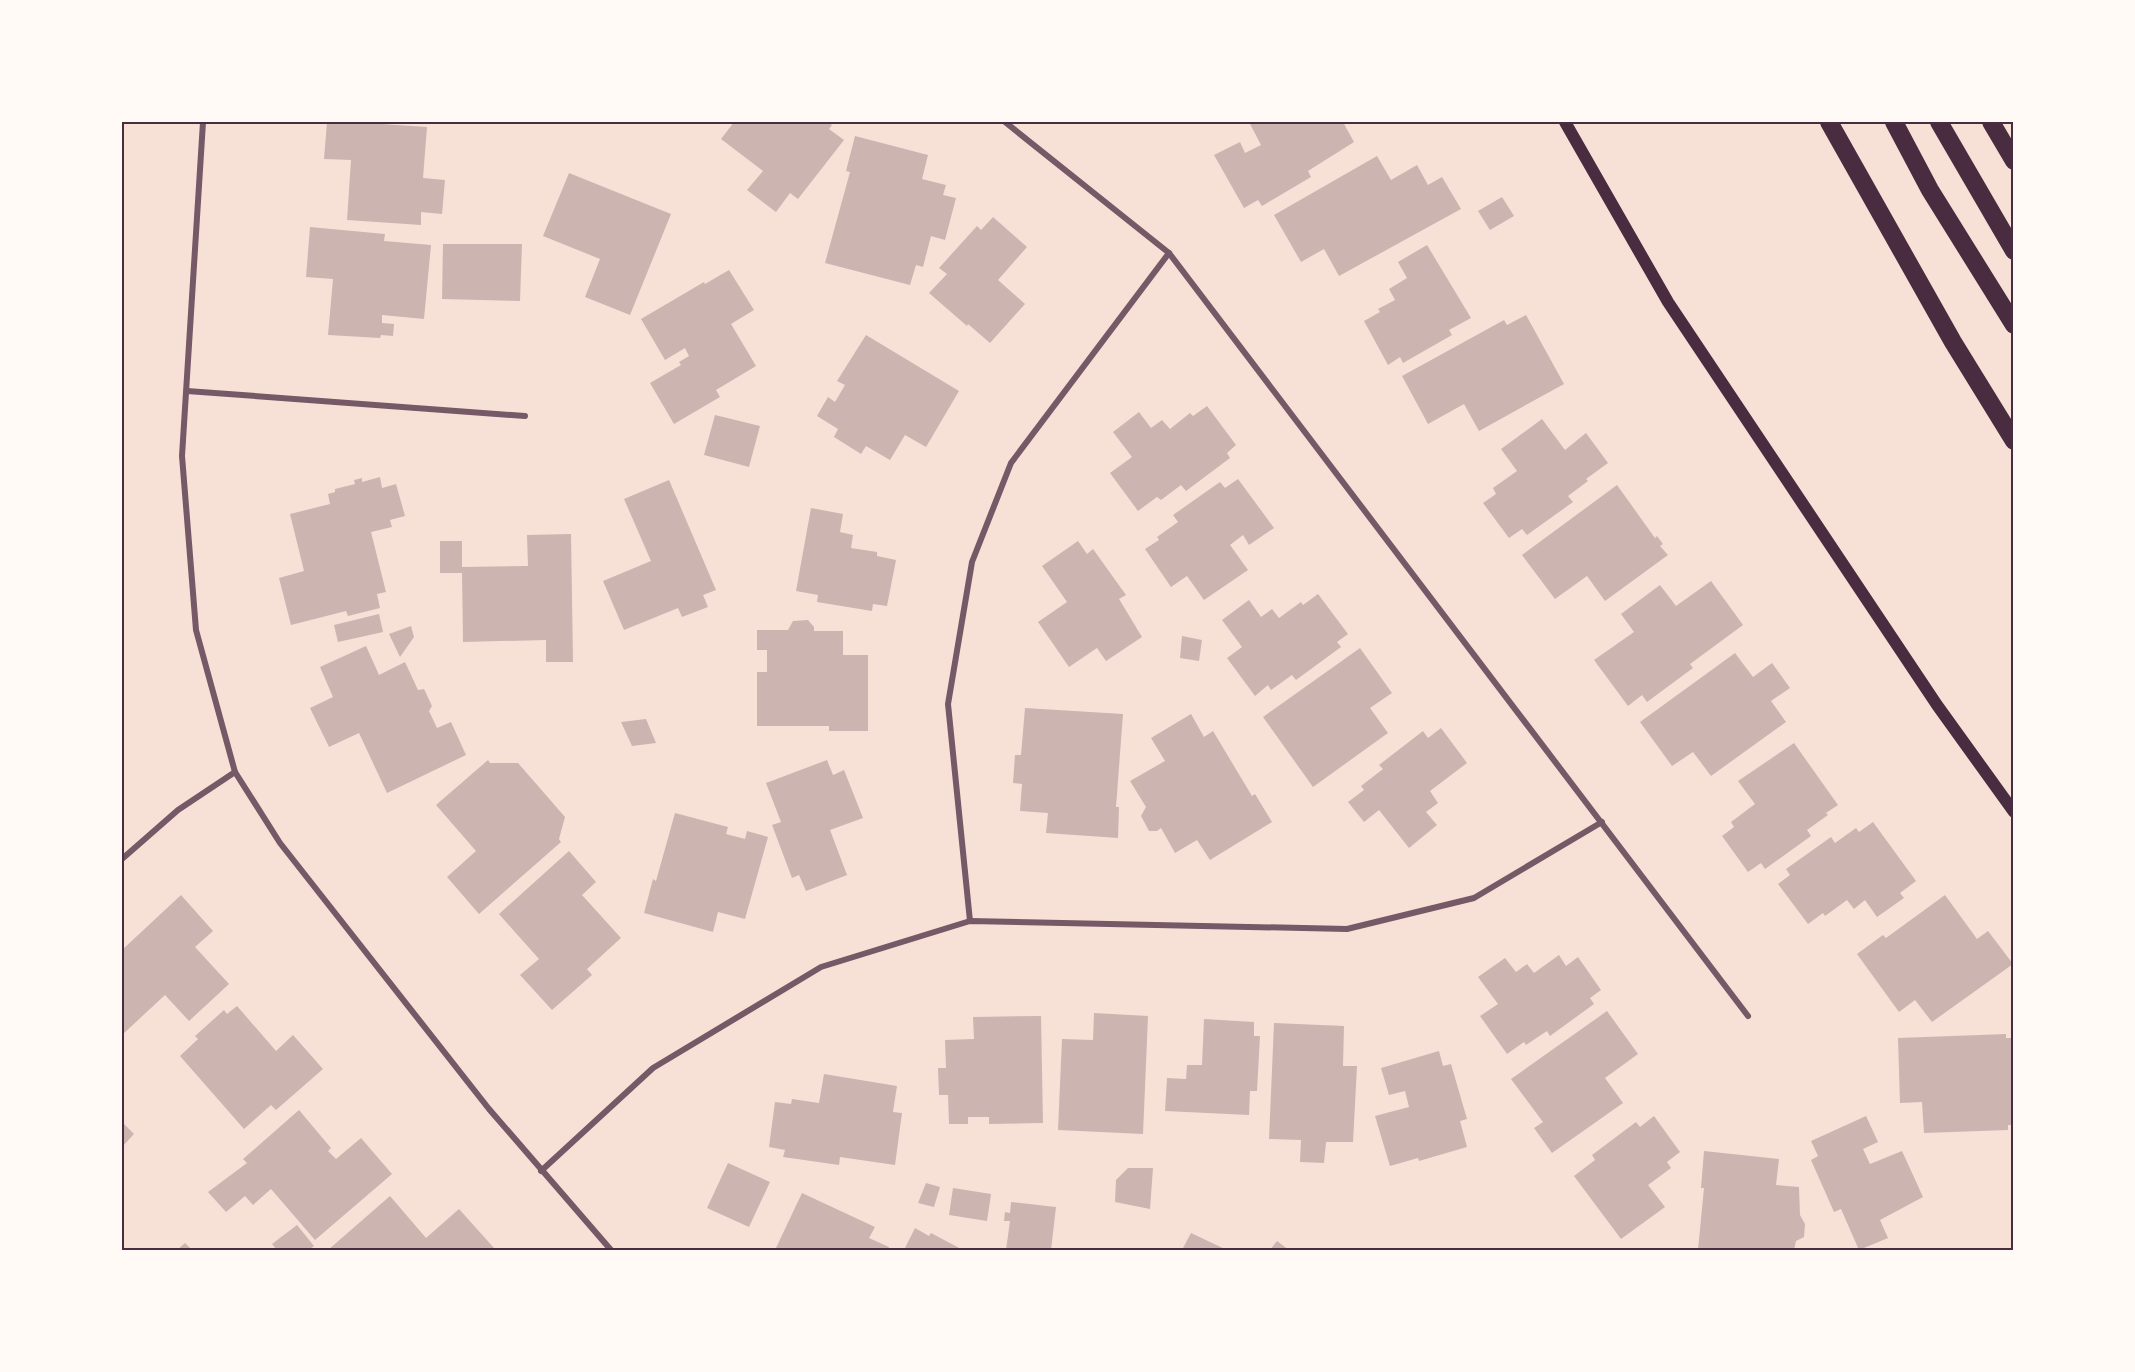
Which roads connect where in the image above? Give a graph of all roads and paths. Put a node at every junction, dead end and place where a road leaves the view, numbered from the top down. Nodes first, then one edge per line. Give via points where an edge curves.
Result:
1 (203, 122) edge
2 (1005, 122) edge
3 (1565, 122) edge
4 (1829, 122) edge
5 (1894, 122) edge
6 (1939, 122) edge
7 (1991, 122) edge
8 (2013, 160) edge
9 (2013, 251) edge
10 (1169, 254) junction
11 (2013, 325) edge
12 (187, 391) junction
13 (525, 416) dead end
14 (2013, 441) edge
15 (235, 772) junction
16 (2013, 812) edge
17 (1602, 822) junction
18 (122, 859) edge
19 (970, 921) junction
20 (1748, 1016) dead end
21 (541, 1171) junction
22 (611, 1251) edge

1 - 12 street
2 - 10 street
3 - 16 main road via 1668,302 1930,696
4 - 14 highway
5 - 11 highway via 1930,190
6 - 9 highway
7 - 8 highway
10 - 17 street
10 - 19 street via 1011,463 972,562 948,704
12 - 13 street
12 - 15 street via 182,456 196,630
15 - 18 street via 178,810
15 - 21 street via 280,843
17 - 19 street via 1474,898 1347,929
17 - 20 street
19 - 21 street via 820,967 653,1068
21 - 22 street

